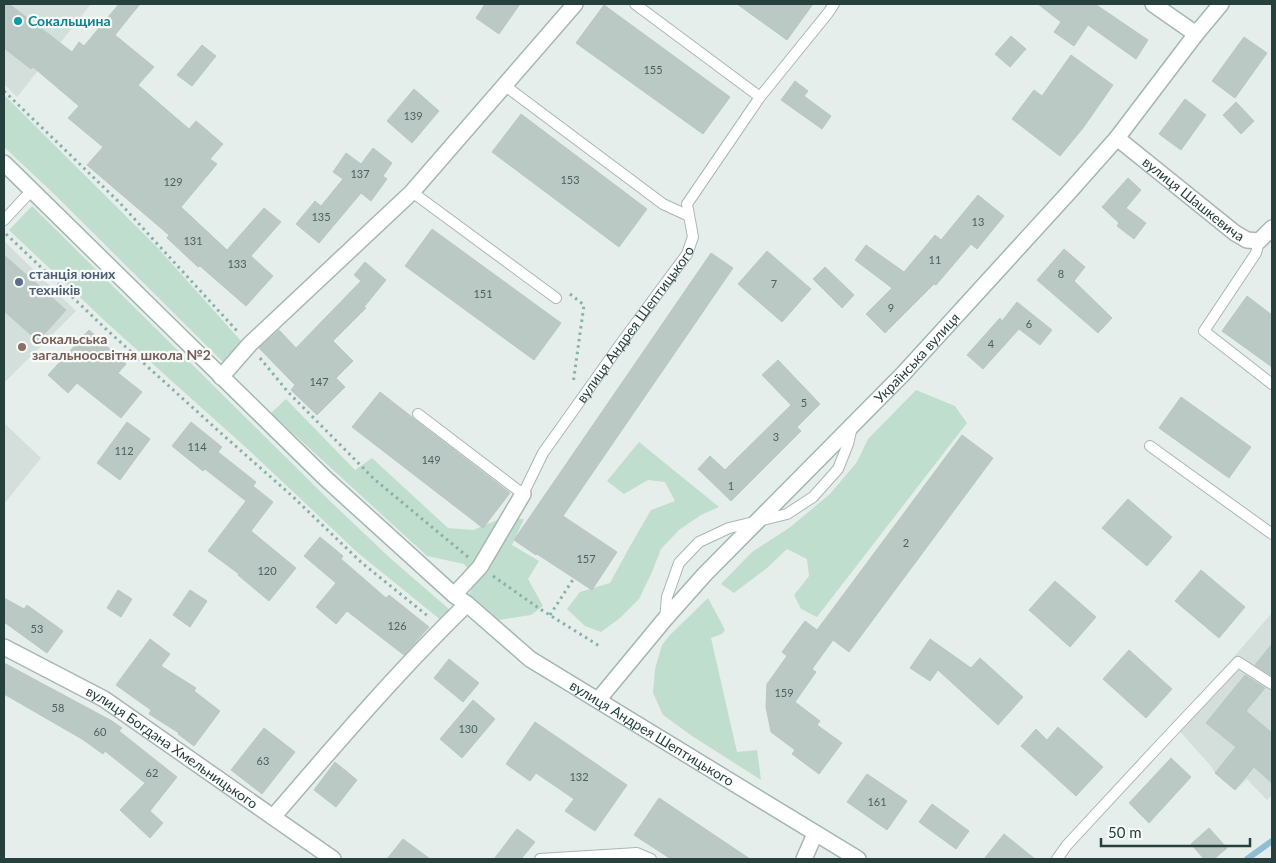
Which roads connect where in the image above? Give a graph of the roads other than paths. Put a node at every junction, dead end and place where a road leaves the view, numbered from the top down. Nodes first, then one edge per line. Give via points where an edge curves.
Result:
1 (575, 4) edge
2 (635, 4) edge
3 (834, 4) edge
4 (1153, 4) edge
5 (1221, 4) edge
6 (1196, 34) junction
7 (504, 85) junction
8 (760, 97) junction
9 (1116, 138) junction
10 (4, 163) edge
11 (32, 190) junction
12 (412, 192) junction
13 (689, 216) junction
14 (4, 220) edge
15 (1272, 228) edge
16 (1259, 241) junction
17 (556, 298) dead end
18 (221, 377) junction
19 (1272, 384) edge
20 (418, 414) dead end
21 (852, 426) junction
22 (1150, 446) dead end
23 (523, 494) junction
24 (757, 522) junction
25 (1272, 534) edge
26 (460, 600) junction
27 (665, 620) junction
28 (4, 647) edge
29 (1272, 684) edge
30 (598, 700) junction
31 (273, 817) junction
32 (815, 834) junction
33 (333, 859) edge
34 (540, 859) edge
35 (651, 859) edge
36 (804, 859) edge
37 (858, 859) edge
38 (1057, 859) edge

1 - 7 street
2 - 8 lane
3 - 8 lane, вулиця Андрея Шептицького
4 - 6 street
5 - 6 street, Українська вулиця
6 - 9 street, Українська вулиця
7 - 12 street
7 - 13 lane via 663,204
8 - 13 lane, вулиця Андрея Шептицького via 687,204
9 - 16 street, вулиця Шашкевича via 1235,233 1247,240
9 - 21 street, Українська вулиця
10 - 11 street, вулиця Андрея Шептицького
11 - 14 lane
11 - 18 street, вулиця Андрея Шептицького
12 - 17 lane
12 - 18 street via 250,344
13 - 23 lane, вулиця Андрея Шептицького via 693,237 687,254 543,453
15 - 16 street, вулиця Шашкевича
16 - 19 lane via 1256,254 1204,331
18 - 26 street, вулиця Андрея Шептицького via 325,478
20 - 23 lane
21 - 24 street, Українська вулиця
21 - 24 lane via 838,469 813,497 787,514
22 - 25 lane
23 - 26 street, вулиця Андрея Шептицького
24 - 27 street, Українська вулиця
24 - 27 lane via 729,528 699,542 679,563 667,597
26 - 30 street, вулиця Андрея Шептицького via 530,659
26 - 31 street via 442,628
27 - 30 street, Українська вулиця
28 - 31 street, вулиця Богдана Хмельницького via 104,699
29 - 38 lane via 1238,662
30 - 32 street, вулиця Андрея Шептицького
31 - 33 street, вулиця Богдана Хмельницького
32 - 36 street
32 - 37 street, вулиця Андрея Шептицького
34 - 35 lane via 637,853

